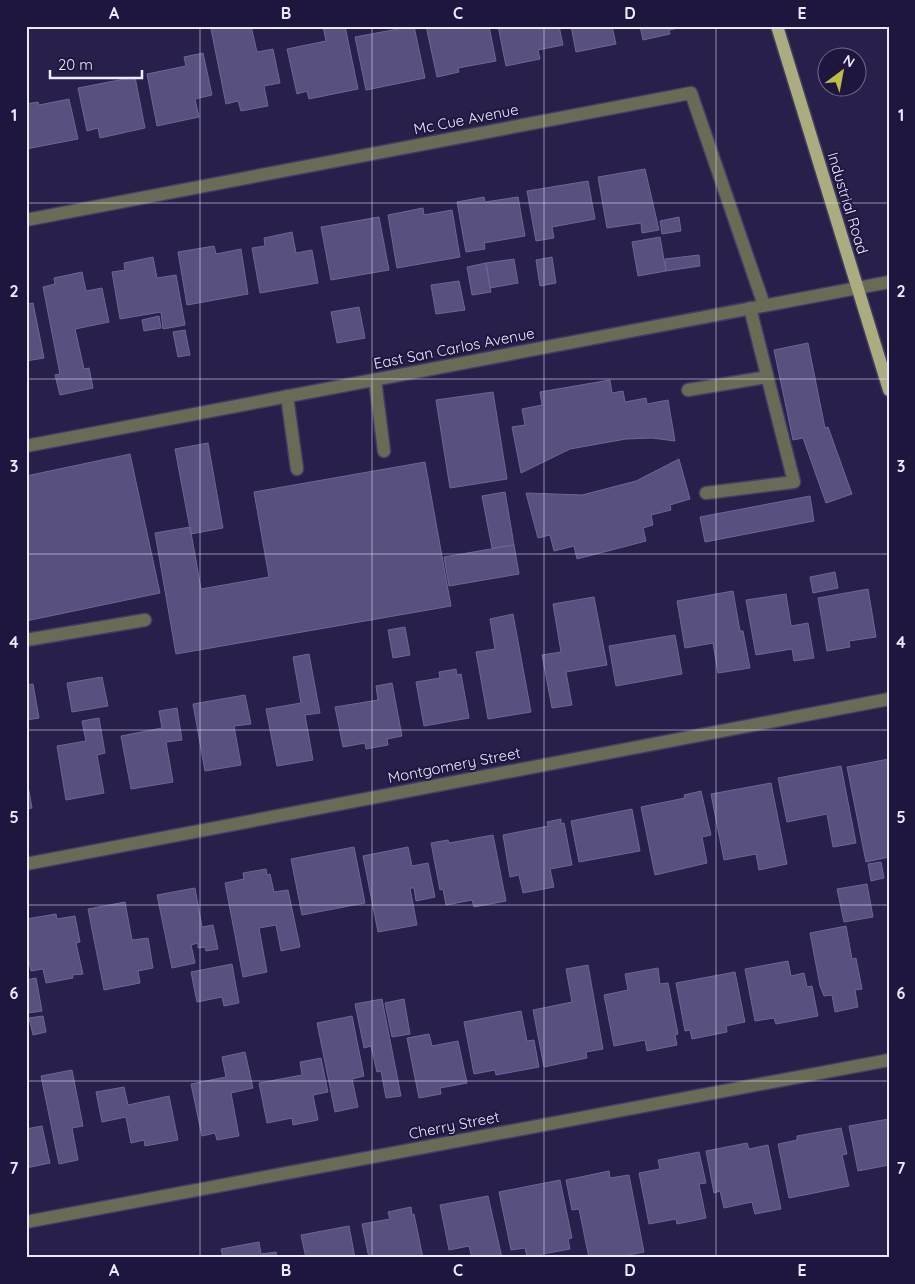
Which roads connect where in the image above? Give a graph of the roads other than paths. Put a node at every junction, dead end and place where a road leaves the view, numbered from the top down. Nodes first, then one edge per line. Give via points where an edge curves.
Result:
1 (777, 26) edge
2 (26, 220) edge
3 (889, 282) edge
4 (857, 288) junction
5 (764, 305) junction
6 (750, 308) junction
7 (767, 378) junction
8 (375, 380) junction
9 (688, 390) dead end
10 (889, 390) edge
11 (287, 396) junction
12 (26, 446) edge
13 (384, 451) dead end
14 (298, 469) dead end
15 (706, 493) dead end
16 (145, 620) dead end
17 (26, 640) edge
18 (889, 699) edge
19 (26, 864) edge
20 (889, 1060) edge
21 (26, 1222) edge

1 - 4 main road, Industrial Road
2 - 5 street, Mc Cue Avenue via 690,93
3 - 4 street, East San Carlos Avenue
4 - 5 street, East San Carlos Avenue
4 - 10 main road, Industrial Road
5 - 6 street, East San Carlos Avenue
6 - 7 street
6 - 8 street, East San Carlos Avenue
7 - 9 street
7 - 15 street via 794,482
8 - 11 street, East San Carlos Avenue
8 - 13 street
11 - 12 street, East San Carlos Avenue
11 - 14 street
16 - 17 street
18 - 19 street, Montgomery Street
20 - 21 street, Cherry Street

